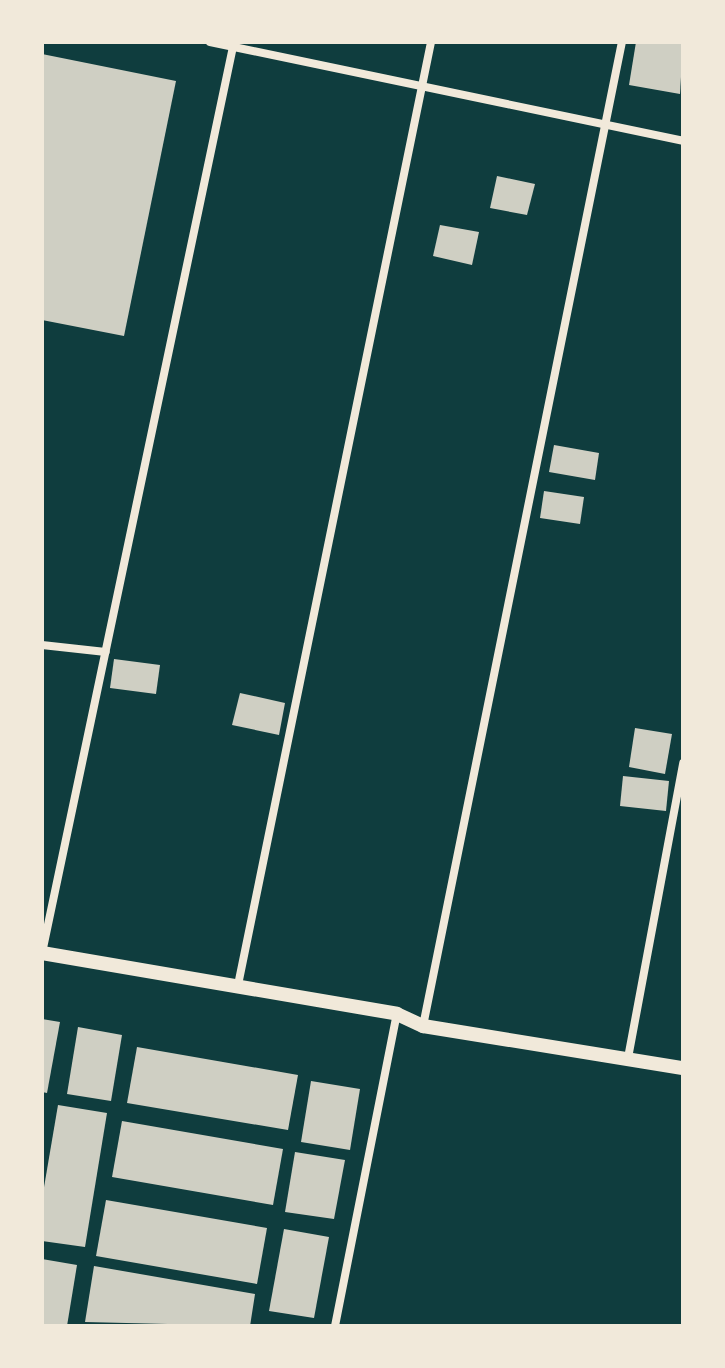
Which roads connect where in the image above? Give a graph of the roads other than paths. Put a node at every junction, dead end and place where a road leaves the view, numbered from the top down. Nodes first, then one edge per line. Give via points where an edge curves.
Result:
1 (210, 42) edge
2 (431, 42) edge
3 (622, 42) edge
4 (234, 44) edge
5 (423, 87) junction
6 (604, 125) junction
7 (683, 141) edge
8 (42, 645) edge
9 (106, 652) junction
10 (683, 763) edge
11 (42, 953) edge
12 (238, 985) junction
13 (397, 1014) junction
14 (423, 1026) junction
15 (628, 1058) junction
16 (683, 1068) edge
17 (335, 1326) edge

1 - 4 street
2 - 5 street
3 - 6 street
4 - 5 street
4 - 9 street
5 - 6 street
5 - 12 street
6 - 7 street
6 - 14 street
8 - 9 street
9 - 11 street
10 - 15 street
11 - 12 street
12 - 13 street
13 - 14 street
13 - 17 street
14 - 15 street
15 - 16 street

